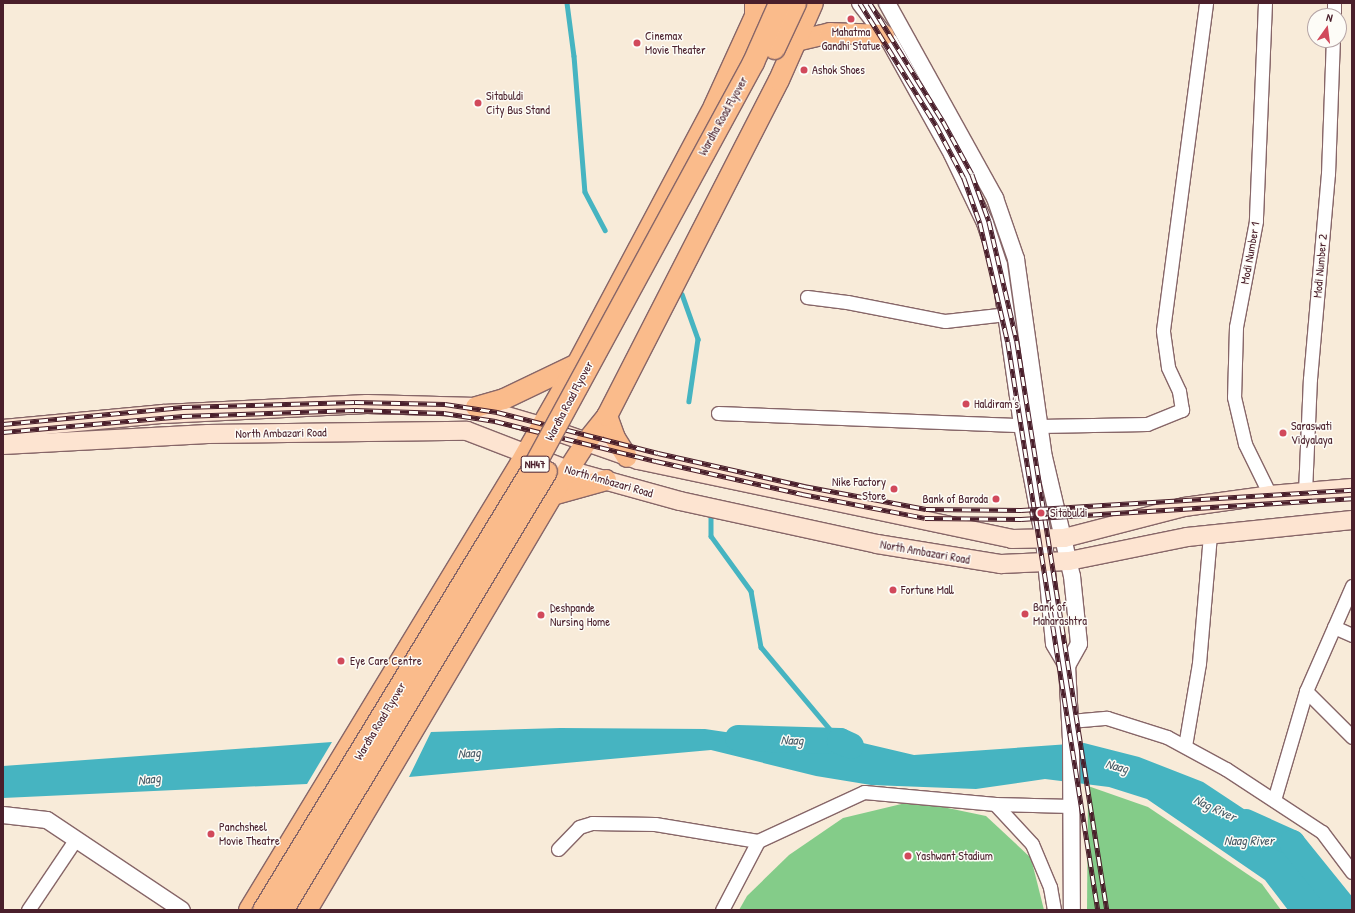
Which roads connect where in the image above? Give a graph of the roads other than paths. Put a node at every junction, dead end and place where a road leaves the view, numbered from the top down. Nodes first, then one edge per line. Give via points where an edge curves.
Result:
1 (779, 3) edge
2 (796, 3) edge
3 (813, 3) edge
4 (860, 3) edge
5 (887, 3) edge
6 (1206, 3) edge
7 (1266, 3) edge
8 (757, 7) edge
9 (884, 35) junction
10 (796, 41) junction
11 (1333, 48) edge
12 (807, 297) dead end
13 (1006, 314) junction
14 (577, 364) junction
15 (476, 407) junction
16 (718, 413) dead end
17 (163, 414) junction
18 (607, 416) junction
19 (541, 426) junction
20 (1022, 426) junction
21 (1039, 426) junction
22 (3, 429) edge
23 (166, 437) junction
24 (587, 441) junction
25 (3, 445) edge
26 (525, 455) junction
27 (627, 457) junction
28 (568, 470) junction
29 (606, 480) junction
30 (1352, 488) edge
31 (1305, 492) junction
32 (552, 495) junction
33 (1270, 495) junction
34 (1352, 520) edge
35 (1210, 535) junction
36 (1064, 538) junction
37 (1044, 540) junction
38 (1069, 561) junction
39 (1046, 563) junction
40 (1352, 586) edge
41 (1334, 627) junction
42 (1352, 635) edge
43 (1067, 666) junction
44 (1306, 691) junction
45 (1070, 721) junction
46 (1352, 737) edge
47 (1185, 746) junction
48 (1071, 800) junction
49 (1274, 800) junction
50 (995, 804) junction
51 (3, 815) edge
52 (75, 840) junction
53 (758, 841) junction
54 (558, 849) dead end
55 (1352, 872) edge
56 (1072, 903) edge
57 (28, 910) edge
58 (182, 910) edge
59 (249, 910) edge
60 (263, 910) edge
61 (282, 910) edge
62 (307, 910) edge
63 (722, 910) edge
64 (1054, 910) edge
65 (1064, 910) edge

1 - 60 highway, Wardha Road Flyover / NH47, bridge via 753,62 533,467
2 - 61 highway, Wardha Road Flyover / NH47, bridge via 755,88 530,501
3 - 10 main road
4 - 9 street
5 - 21 street via 995,198 1016,260
6 - 21 street via 1163,330 1168,367 1179,391 1182,410 1147,424
7 - 33 street, Modi Number 1 via 1256,221 1236,327 1234,397 1245,444
8 - 14 main road via 714,106
9 - 10 main road via 830,33
9 - 13 street via 952,154 985,223 999,265
10 - 18 main road via 779,80
11 - 31 street, Modi Number 2 via 1328,174 1310,379
12 - 13 street via 945,320
13 - 20 street
14 - 15 main road via 504,399
14 - 19 main road
15 - 17 main road, North Ambazari Road via 367,404
15 - 19 main road, North Ambazari Road
16 - 20 street
17 - 22 main road, North Ambazari Road
17 - 23 main road
18 - 24 main road
18 - 27 main road via 615,438
19 - 24 main road, North Ambazari Road
19 - 26 main road
20 - 37 street
21 - 36 street
23 - 25 main road, North Ambazari Road
23 - 26 main road, North Ambazari Road via 208,434 465,431
24 - 27 main road, North Ambazari Road
24 - 28 main road
26 - 28 main road, North Ambazari Road
26 - 59 main road
27 - 37 main road, North Ambazari Road via 1012,539
28 - 29 main road, North Ambazari Road
28 - 32 main road
29 - 32 main road
29 - 39 main road, North Ambazari Road via 680,500 877,544 1000,564
30 - 31 main road, North Ambazari Road
31 - 33 main road, North Ambazari Road
32 - 62 main road
33 - 36 main road, North Ambazari Road via 1184,507
34 - 35 main road, North Ambazari Road
35 - 38 main road, North Ambazari Road
35 - 47 street via 1199,663
36 - 37 main road, North Ambazari Road
36 - 38 street
37 - 39 street
38 - 39 main road, North Ambazari Road
38 - 43 street via 1079,644
39 - 43 street via 1054,644
40 - 41 street
41 - 42 street
41 - 44 street
43 - 45 street
44 - 46 street
44 - 49 street
45 - 47 street via 1107,718 1167,737
45 - 48 street
47 - 49 street
48 - 50 street
48 - 56 street
49 - 55 street via 1322,832
50 - 53 street via 864,792
50 - 64 street via 1032,844 1050,888
51 - 52 street via 47,820
52 - 57 street
52 - 58 street
53 - 54 street via 655,824 592,823 579,827
53 - 63 street
56 - 65 street

